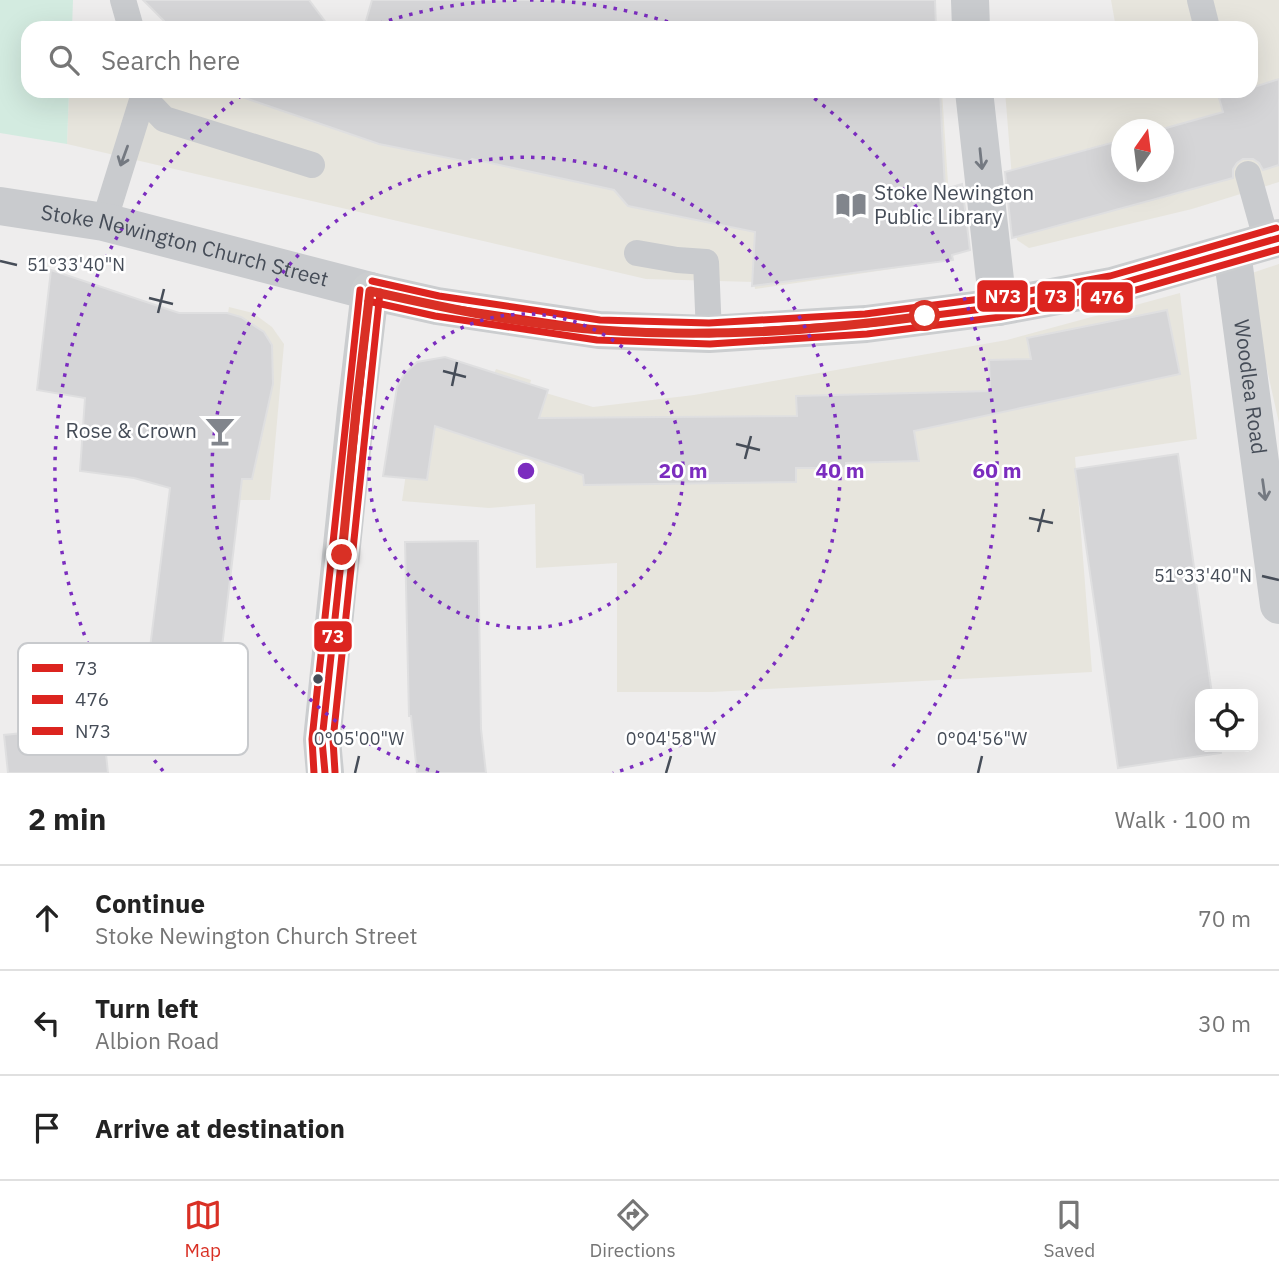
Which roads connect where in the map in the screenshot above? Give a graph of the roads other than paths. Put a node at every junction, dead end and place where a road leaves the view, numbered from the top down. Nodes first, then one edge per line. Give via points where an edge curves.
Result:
1 (123, 0) edge
2 (970, 0) edge
3 (1200, 0) edge
4 (129, 21) edge
5 (971, 21) edge
6 (1205, 21) edge
7 (141, 98) edge
8 (146, 98) edge
9 (975, 98) edge
10 (312, 165) dead end
11 (1248, 174) dead end
12 (0, 206) edge
13 (104, 222) junction
14 (1259, 244) edge
15 (637, 253) dead end
16 (370, 291) junction
17 (998, 307) junction
18 (709, 334) junction
19 (1279, 605) edge
20 (325, 773) edge

1 - 4 lane
2 - 5 street
3 - 6 lane
7 -> 13 lane
8 - 10 lane via 164,118
9 -> 17 street
11 - 14 lane
12 - 13 street, Stoke Newington Church Street
13 - 16 street, Stoke Newington Church Street
14 - 17 main road, Stoke Newington Church Street via 1112,286
14 -> 19 street, Woodlea Road
15 - 18 lane via 706,262
16 - 18 main road, Stoke Newington Church Street via 599,330
16 - 20 main road via 322,740
17 - 18 main road, Stoke Newington Church Street via 866,324

